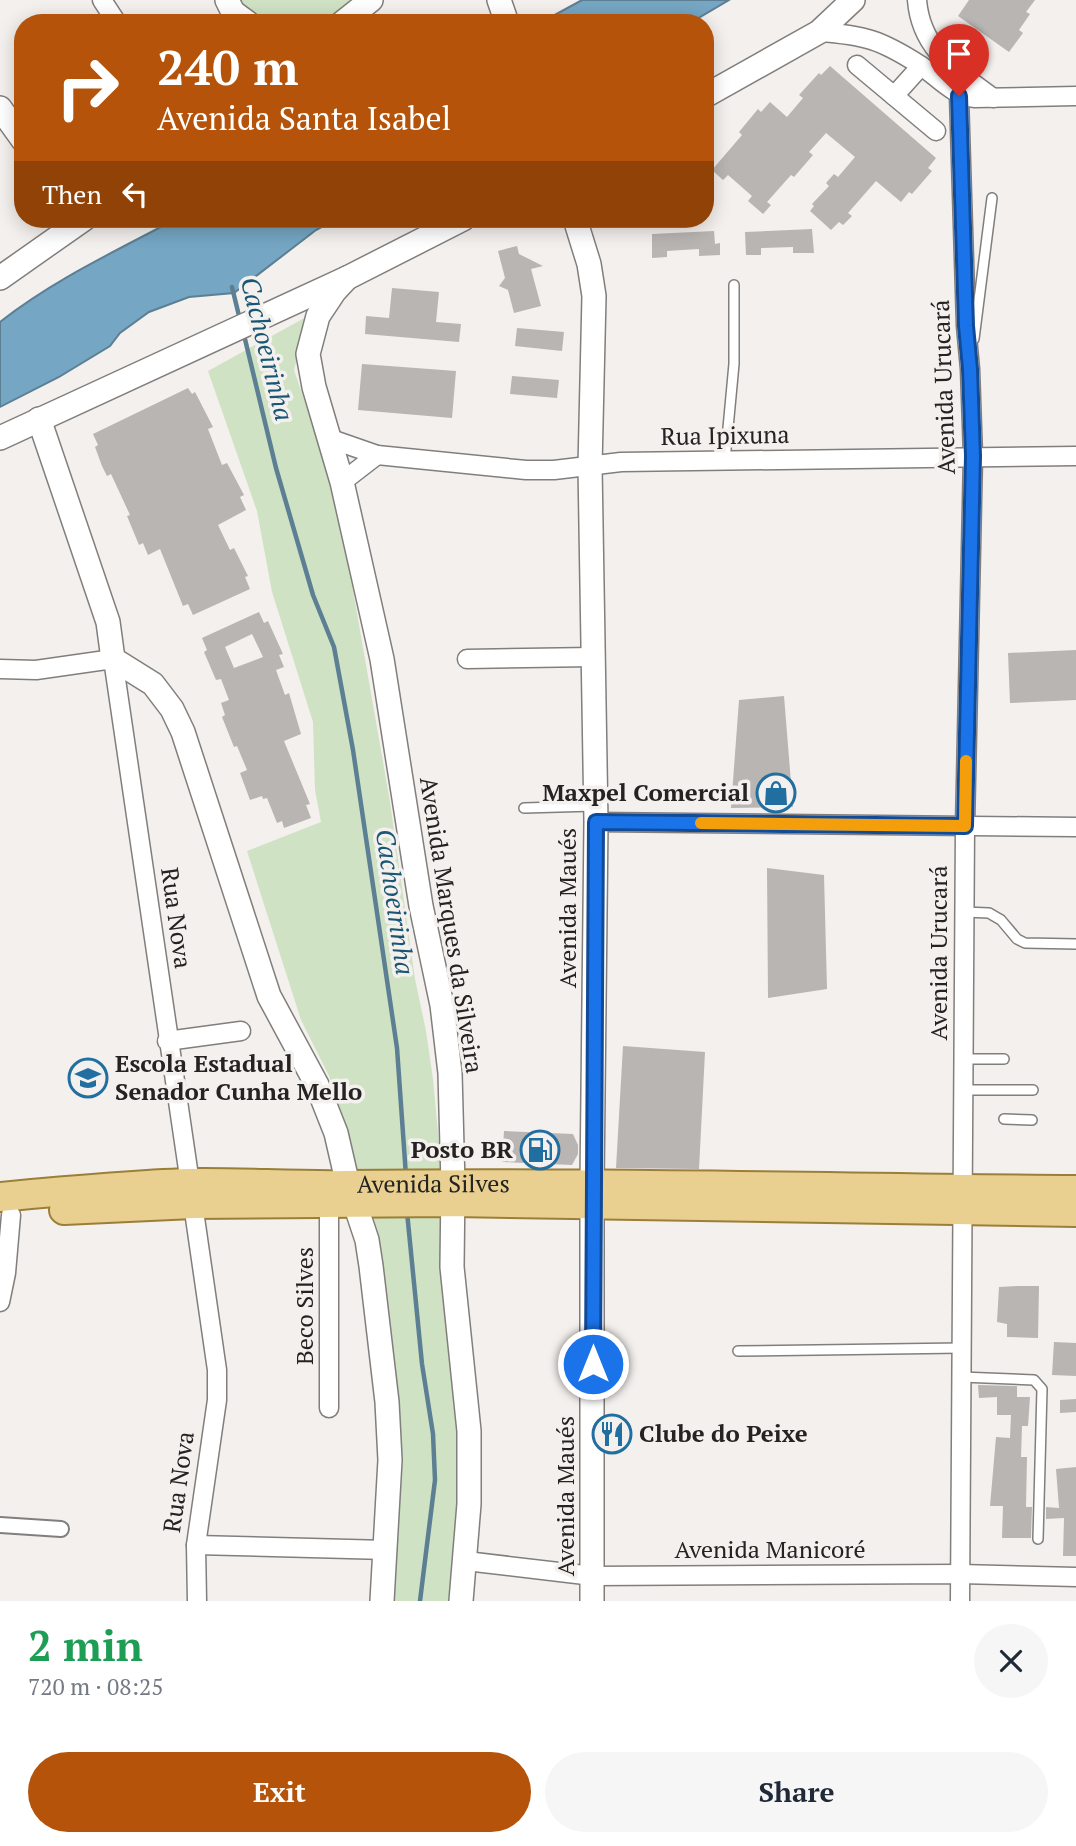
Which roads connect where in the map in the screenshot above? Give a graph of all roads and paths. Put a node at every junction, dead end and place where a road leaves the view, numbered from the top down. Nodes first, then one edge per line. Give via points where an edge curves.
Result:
1 (371, 0) edge
2 (853, 0) edge
3 (917, 0) edge
4 (353, 14) edge
5 (819, 32) junction
6 (857, 65) dead end
7 (921, 66) junction
8 (714, 91) edge
9 (894, 96) junction
10 (959, 96) junction
11 (1076, 96) edge
12 (993, 98) junction
13 (0, 108) edge
14 (14, 127) edge
15 (936, 131) dead end
16 (992, 198) dead end
17 (71, 228) edge
18 (445, 228) edge
19 (578, 228) edge
20 (0, 278) edge
21 (347, 278) junction
22 (734, 285) dead end
23 (970, 369) junction
24 (39, 419) junction
25 (0, 438) edge
26 (331, 439) junction
27 (377, 455) junction
28 (973, 456) junction
29 (1076, 456) edge
30 (725, 460) junction
31 (590, 466) junction
32 (342, 481) junction
33 (593, 657) junction
34 (113, 659) junction
35 (467, 659) dead end
36 (0, 669) edge
37 (524, 808) dead end
38 (595, 814) junction
39 (965, 826) junction
40 (1076, 827) edge
41 (964, 912) junction
42 (1076, 944) edge
43 (240, 1031) dead end
44 (167, 1041) junction
45 (963, 1059) junction
46 (1004, 1059) dead end
47 (963, 1090) junction
48 (1032, 1090) dead end
49 (1004, 1119) dead end
50 (1032, 1120) dead end
51 (1076, 1189) edge
52 (446, 1193) junction
53 (191, 1194) junction
54 (592, 1194) junction
55 (352, 1196) junction
56 (962, 1200) junction
57 (4, 1210) edge
58 (1076, 1212) edge
59 (0, 1302) edge
60 (962, 1348) junction
61 (738, 1351) dead end
62 (961, 1377) junction
63 (329, 1408) dead end
64 (0, 1525) edge
65 (61, 1529) dead end
66 (1038, 1539) dead end
67 (196, 1545) junction
68 (387, 1550) junction
69 (466, 1561) junction
70 (960, 1574) junction
71 (593, 1576) junction
72 (1076, 1577) edge
73 (197, 1601) edge
74 (382, 1601) edge
75 (461, 1601) edge
76 (592, 1601) edge
77 (960, 1601) edge

1 - 4 street
2 - 5 street
3 - 12 street via 927,38 941,57
5 - 7 street via 876,40
5 - 8 street
6 - 9 street
7 - 9 street
7 - 10 street
9 - 15 street
10 - 12 street
10 - 23 street, Avenida Urucará
11 - 12 street
13 - 14 street
16 - 23 lane
17 - 20 street
18 - 21 street
19 - 31 street, Avenida Maués via 594,296
21 - 24 street
21 - 26 street, Avenida Marques da Silveira via 318,316 308,354
22 - 30 lane via 734,364
23 - 28 street, Avenida Urucará
24 - 25 street
24 - 34 street, Rua Nova via 108,622
26 - 27 street, Rua Ipixuna
26 - 32 street, Avenida Marques da Silveira
27 - 31 street, Rua Ipixuna via 526,470
27 - 32 street
28 - 29 street, Rua Ipixuna
28 - 30 street, Rua Ipixuna
28 - 39 street, Avenida Urucará
30 - 31 street, Rua Ipixuna
31 - 33 street, Avenida Maués
32 - 52 street, Avenida Marques da Silveira via 382,659 421,906 442,1005 450,1073
33 - 35 street
33 - 38 street, Avenida Maués
34 - 36 street via 36,670
34 - 44 street, Rua Nova
34 - 55 street via 153,684 183,732 269,996 317,1085 336,1133
37 - 38 lane
38 - 39 street
38 - 54 street, Avenida Maués
39 - 40 street
39 - 41 street, Avenida Urucará
41 - 42 lane via 989,913 1026,943
41 - 45 street, Avenida Urucará
43 - 44 street
44 - 53 street, Rua Nova
45 - 46 lane
45 - 47 street, Avenida Urucará
47 - 48 lane
47 - 56 street, Avenida Urucará
49 - 50 lane
51 - 56 main road, Avenida Silves
52 - 54 main road, Avenida Silves
52 - 55 main road, Avenida Silves
52 - 69 street, Avenida Marques da Silveira via 469,1431
53 - 55 main road, Avenida Silves
53 - 57 main road, Avenida Silves via 108,1187
53 - 67 street, Rua Nova via 217,1370 217,1401
54 - 56 main road, Avenida Silves
54 - 71 street, Avenida Maués
55 - 63 street, Beco Silves
55 - 68 street via 367,1240 387,1402
56 - 58 main road, Avenida Silves
56 - 60 street, Avenida Urucará
57 - 59 street via 6,1273
60 - 61 lane
60 - 62 street, Avenida Urucará
62 - 66 lane via 1034,1380 1042,1389
62 - 70 street, Avenida Urucará
64 - 65 street
67 - 68 street
67 - 73 street, Rua Nova
68 - 74 street
69 - 71 street, Avenida Manicoré
69 - 75 street, Avenida Marques da Silveira
70 - 71 street, Avenida Manicoré
70 - 72 street, Avenida Manicoré
70 - 77 street, Avenida Urucará
71 - 76 street, Avenida Maués

